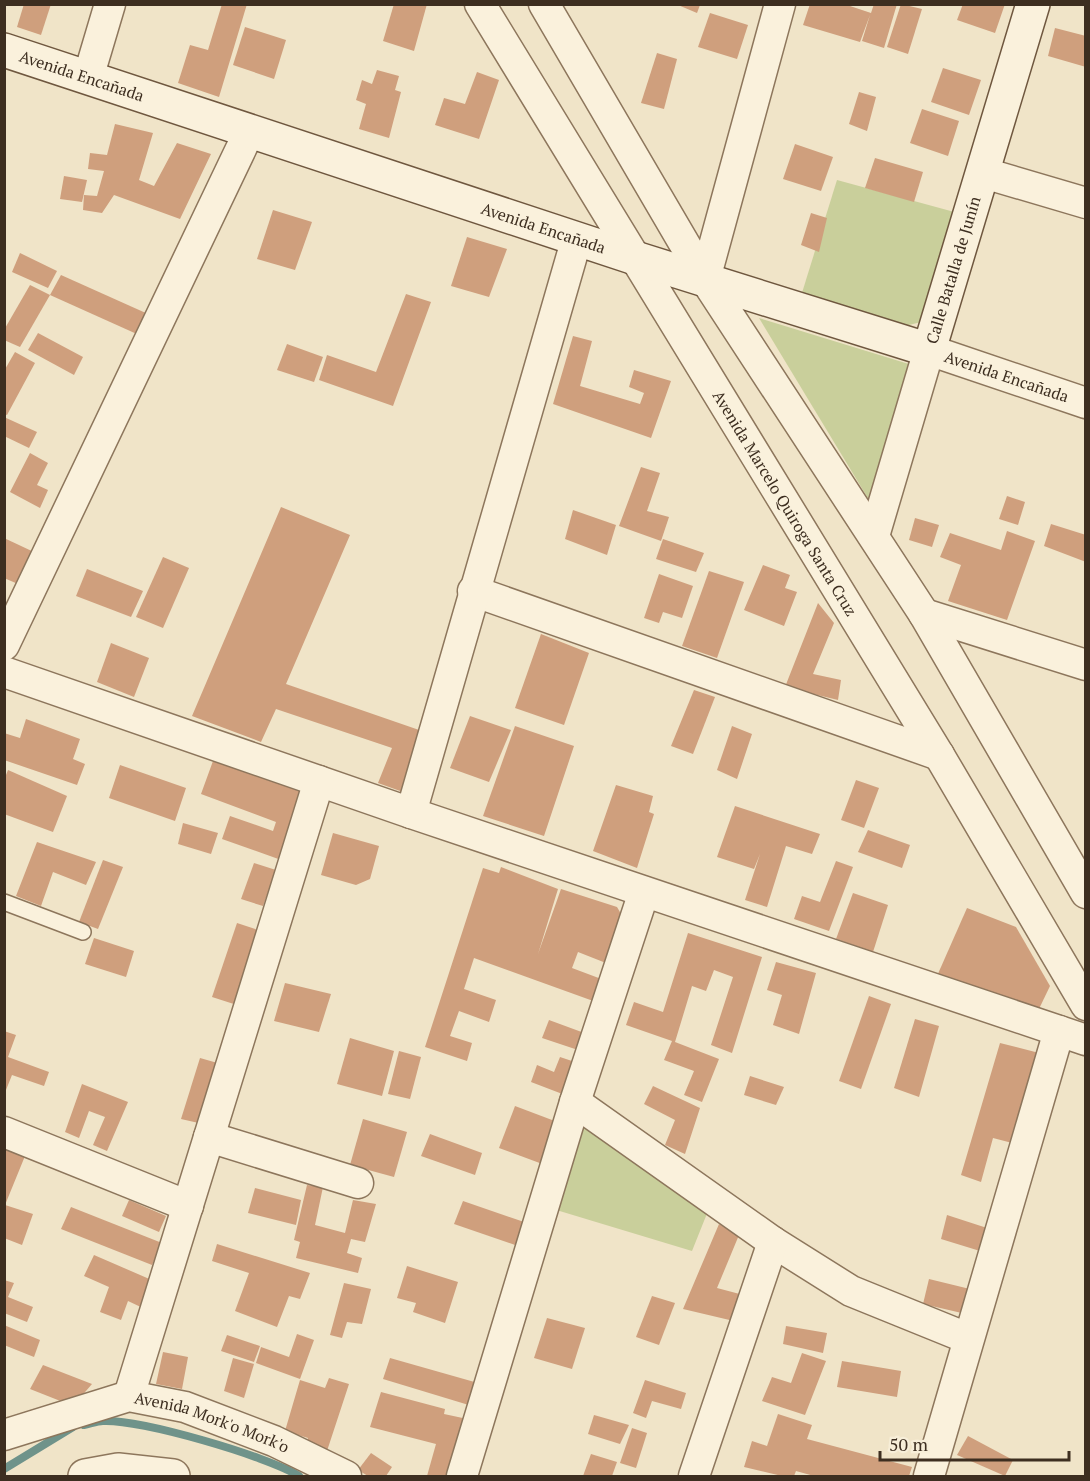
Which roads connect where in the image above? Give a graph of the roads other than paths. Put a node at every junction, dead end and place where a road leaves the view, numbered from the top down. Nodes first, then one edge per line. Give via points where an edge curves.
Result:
1 (110, 4) edge
2 (480, 4) edge
3 (544, 4) edge
4 (780, 4) edge
5 (1033, 4) edge
6 (4, 50) edge
7 (88, 78) junction
8 (249, 132) junction
9 (984, 173) junction
10 (1086, 203) edge
11 (577, 238) junction
12 (635, 258) junction
13 (705, 279) junction
14 (929, 350) junction
15 (1086, 403) edge
16 (874, 536) junction
17 (474, 591) junction
18 (924, 614) junction
19 (4, 645) edge
20 (1086, 665) edge
21 (4, 672) edge
22 (939, 755) junction
23 (319, 781) junction
24 (411, 813) junction
25 (644, 892) junction
26 (1086, 893) edge
27 (4, 902) edge
28 (83, 932) dead end
29 (1086, 1005) edge
30 (1072, 1035) edge
31 (574, 1102) junction
32 (4, 1132) edge
33 (209, 1137) junction
34 (358, 1183) dead end
35 (188, 1206) junction
36 (773, 1242) junction
37 (967, 1338) junction
38 (129, 1396) junction
39 (4, 1435) edge
40 (85, 1476) edge
41 (173, 1476) edge
42 (346, 1476) edge
43 (462, 1476) edge
44 (694, 1476) edge
45 (929, 1476) edge

1 - 7 street
2 - 12 street, Avenida Marcelo Quiroga Santa Cruz
3 - 13 street
4 - 13 street
5 - 9 main road, Calle Batalla de Junín
6 - 7 main road, Avenida Encañada
7 - 8 main road, Avenida Encañada
8 - 11 main road, Avenida Encañada
8 - 19 street
9 - 10 street
9 - 14 main road, Calle Batalla de Junín
11 - 12 main road, Avenida Encañada
11 - 17 street
12 - 13 main road, Avenida Encañada
12 - 22 street, Avenida Marcelo Quiroga Santa Cruz
13 - 14 main road, Avenida Encañada
13 - 16 street
14 - 15 street, Avenida Encañada
14 - 16 street, Calle Batalla de Junín
16 - 18 street
17 - 22 street
17 - 24 street
18 - 20 street
18 - 26 street
21 - 23 street
22 - 29 street, Avenida Marcelo Quiroga Santa Cruz
23 - 24 street
23 - 33 street
24 - 25 street
25 - 30 street
25 - 31 street
27 - 28 lane
30 - 37 street
31 - 36 street
31 - 43 street
32 - 35 street
33 - 34 street
33 - 35 street
35 - 38 street
36 - 37 street via 850,1291
36 - 44 street
37 - 45 street
38 - 39 street, Avenida Mork'o Mork'o
38 - 42 street, Avenida Mork'o Mork'o via 185,1407 274,1441
40 - 41 main road via 118,1470

